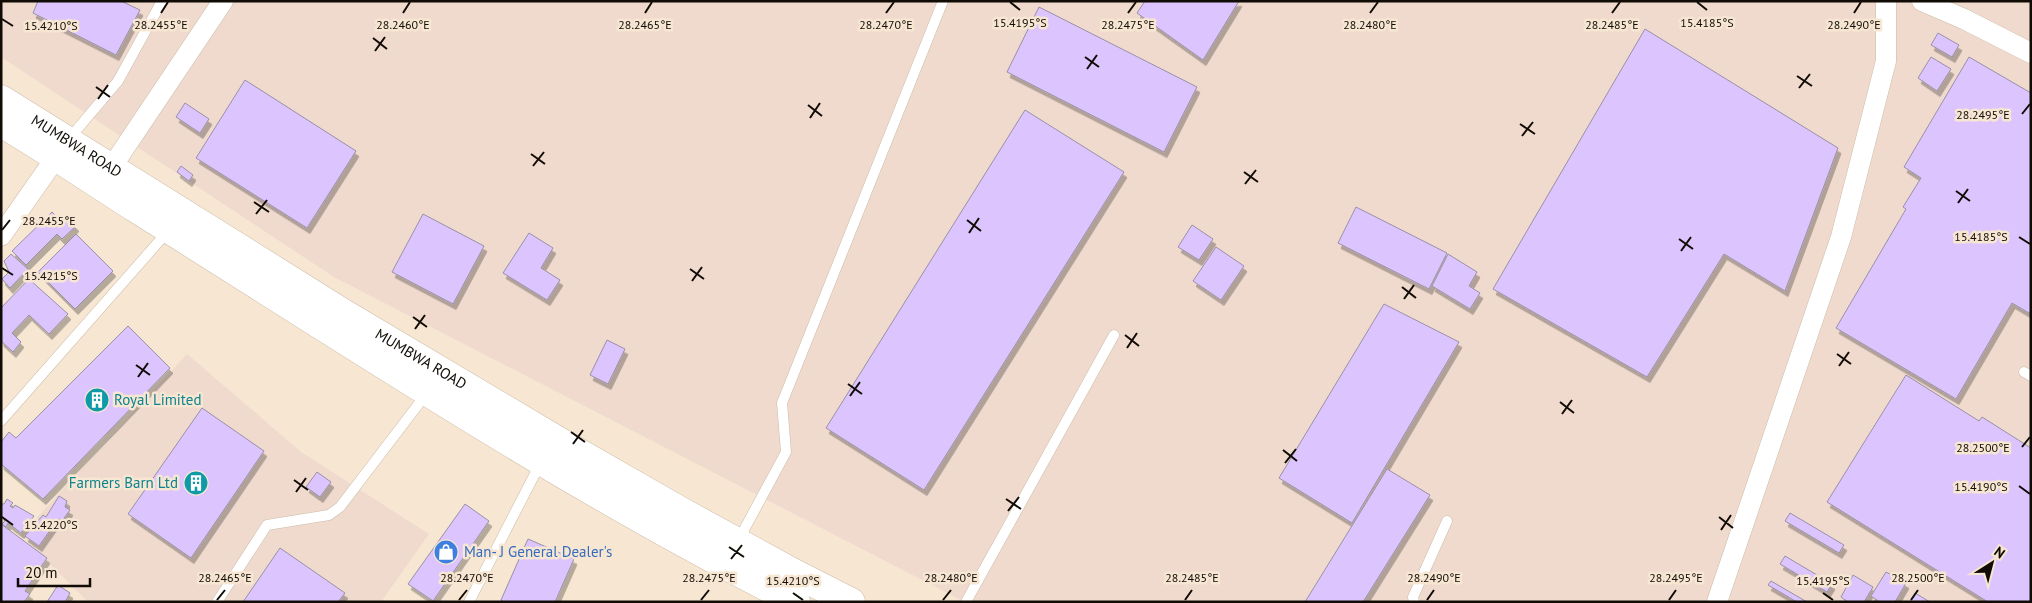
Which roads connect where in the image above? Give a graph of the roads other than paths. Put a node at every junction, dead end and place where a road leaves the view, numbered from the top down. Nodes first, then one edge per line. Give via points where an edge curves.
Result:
1 (162, 1) edge
2 (223, 1) edge
3 (943, 1) edge
4 (1886, 1) edge
5 (1922, 1) edge
6 (2031, 53) edge
7 (1, 99) edge
8 (1, 123) edge
9 (62, 148) junction
10 (105, 177) junction
11 (170, 229) junction
12 (1, 236) edge
13 (1114, 335) dead end
14 (428, 392) junction
15 (1, 421) edge
16 (541, 461) junction
17 (1447, 521) dead end
18 (737, 542) junction
19 (217, 602) edge
20 (469, 602) edge
21 (796, 602) edge
22 (852, 602) edge
23 (966, 602) edge
24 (1414, 602) edge
25 (1717, 602) edge

1 - 9 lane via 118,81
2 - 10 street
3 - 18 lane via 782,403 786,452
4 - 25 street via 1886,61 1841,237
5 - 6 street
7 - 9 main road, MUMBWA ROAD
8 - 9 main road, MUMBWA ROAD
9 - 10 main road, MUMBWA ROAD
9 - 12 street
10 - 11 main road, MUMBWA ROAD
10 - 18 main road, MUMBWA ROAD
11 - 14 main road, MUMBWA ROAD
11 - 15 lane
13 - 23 lane
14 - 16 main road, MUMBWA ROAD
14 - 19 lane via 340,507 329,515 267,525
16 - 20 lane
16 - 21 main road, MUMBWA ROAD
17 - 24 lane via 1413,596
18 - 22 main road, MUMBWA ROAD

